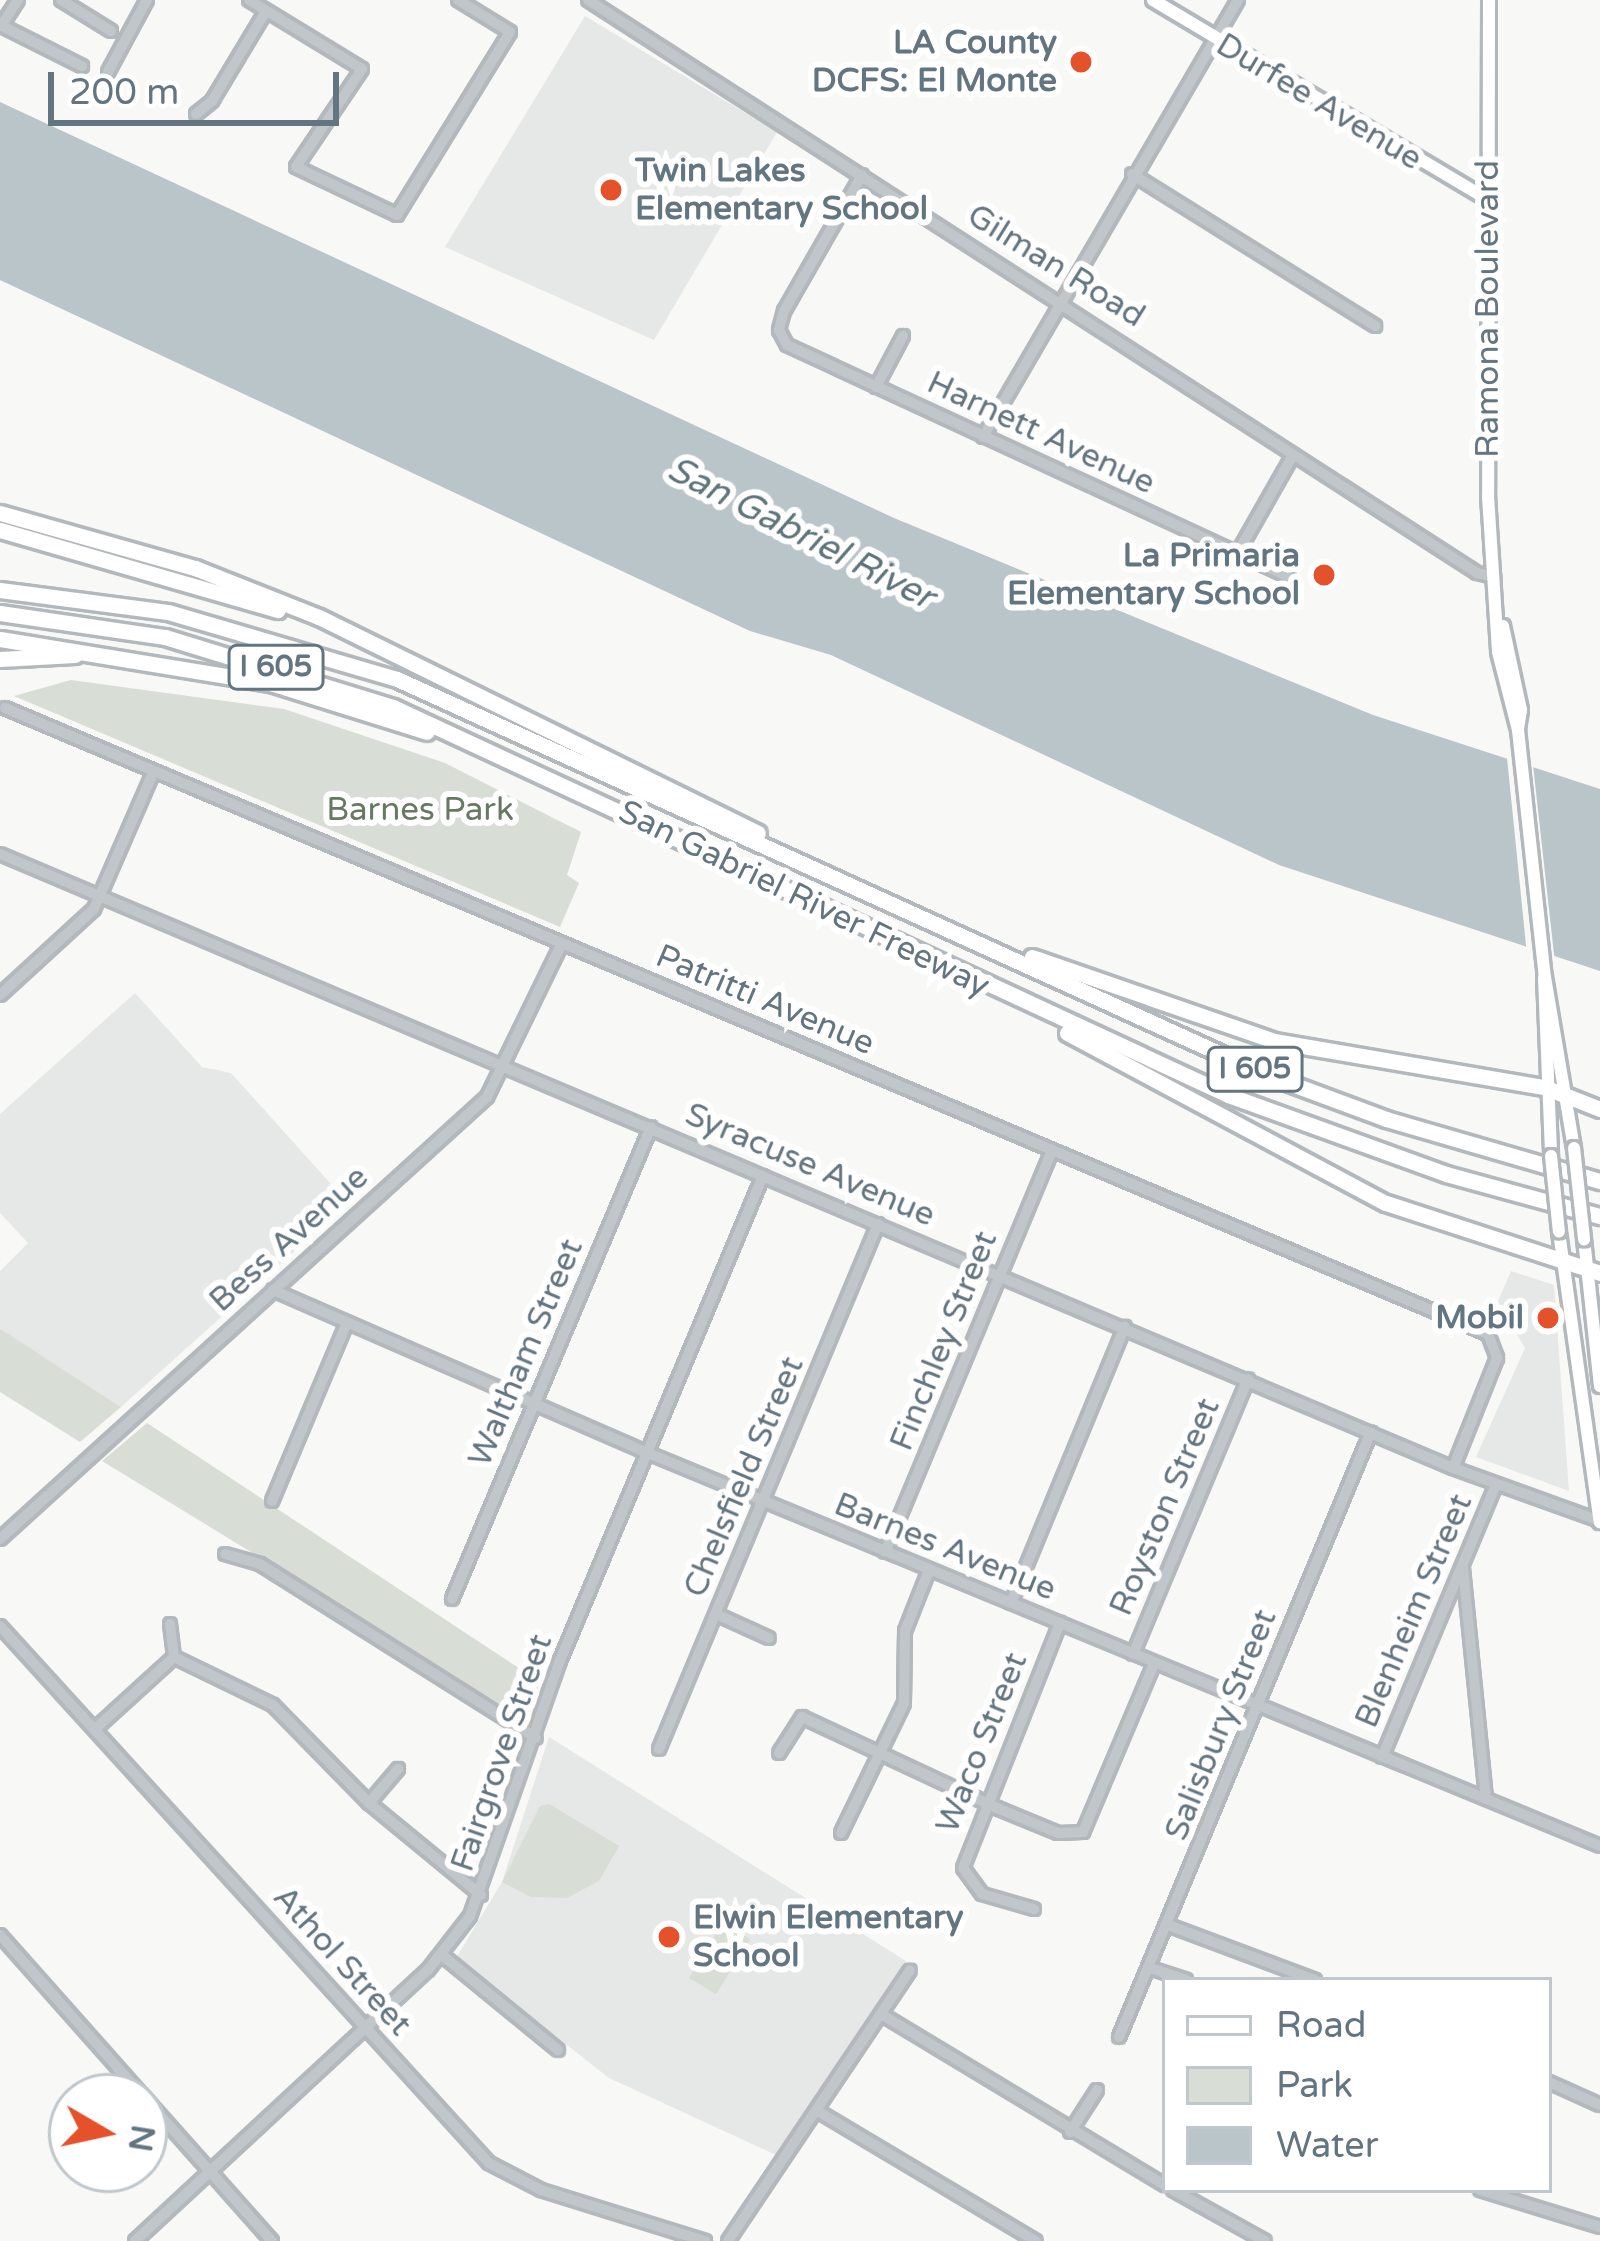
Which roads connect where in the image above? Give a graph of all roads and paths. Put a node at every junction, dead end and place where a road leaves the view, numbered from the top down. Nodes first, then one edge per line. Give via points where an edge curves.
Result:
1 (18, 0) edge
2 (61, 0) edge
3 (147, 0) edge
4 (249, 0) edge
5 (458, 0) edge
6 (588, 0) edge
7 (1153, 0) edge
8 (1238, 0) edge
9 (1489, 0) edge
10 (266, 11) junction
11 (1, 26) edge
12 (110, 31) dead end
13 (1215, 38) junction
14 (82, 66) dead end
15 (108, 72) dead end
16 (196, 114) dead end
17 (1132, 174) junction
18 (862, 175) junction
19 (1487, 200) junction
20 (1057, 298) junction
21 (1376, 326) dead end
22 (903, 336) dead end
23 (876, 387) junction
24 (982, 437) junction
25 (1293, 455) junction
26 (0, 513) edge
27 (0, 530) edge
28 (1238, 552) junction
29 (1289, 577) dead end
30 (1495, 577) junction
31 (0, 590) edge
32 (0, 613) edge
33 (355, 636) junction
34 (0, 639) edge
35 (0, 659) edge
36 (137, 659) junction
37 (5, 708) dead end
38 (154, 771) junction
39 (538, 771) junction
40 (782, 848) junction
41 (0, 854) edge
42 (101, 897) junction
43 (926, 918) junction
44 (562, 943) junction
45 (1545, 977) junction
46 (970, 979) junction
47 (0, 994) edge
48 (508, 1066) junction
49 (1544, 1087) junction
50 (1568, 1093) junction
51 (1600, 1109) edge
52 (651, 1127) junction
53 (1052, 1150) junction
54 (764, 1176) junction
55 (1600, 1181) edge
56 (1600, 1216) edge
57 (878, 1224) junction
58 (1564, 1268) junction
59 (1594, 1273) edge
60 (1000, 1274) junction
61 (273, 1289) junction
62 (346, 1324) junction
63 (1125, 1327) junction
64 (1499, 1348) joint
65 (1248, 1379) junction
66 (1600, 1386) edge
67 (534, 1403) junction
68 (1371, 1432) junction
69 (648, 1453) junction
70 (1453, 1468) junction
71 (1496, 1486) junction
72 (764, 1501) junction
73 (272, 1502) dead end
74 (1600, 1522) edge
75 (0, 1538) edge
76 (885, 1552) junction
77 (225, 1554) dead end
78 (1462, 1564) junction
79 (929, 1570) junction
80 (452, 1599) dead end
81 (1011, 1603) junction
82 (716, 1614) junction
83 (1060, 1623) junction
84 (170, 1624) dead end
85 (0, 1626) edge
86 (769, 1638) dead end
87 (1133, 1654) junction
88 (174, 1657) junction
89 (1154, 1664) junction
90 (1258, 1706) junction
91 (95, 1729) junction
92 (536, 1738) junction
93 (659, 1749) dead end
94 (779, 1753) dead end
95 (881, 1755) junction
96 (1382, 1757) junction
97 (398, 1769) dead end
98 (1486, 1799) junction
99 (987, 1800) junction
100 (369, 1803) junction
101 (841, 1833) dead end
102 (1600, 1846) edge
103 (481, 1895) junction
104 (1034, 1909) dead end
105 (1168, 1925) junction
106 (0, 1935) edge
107 (442, 1955) junction
108 (1150, 1968) junction
109 (910, 1970) dead end
110 (1177, 1977) edge
111 (1307, 1977) edge
112 (881, 2014) junction
113 (366, 2027) junction
114 (1119, 2037) dead end
115 (558, 2050) dead end
116 (123, 2073) edge
117 (1552, 2083) edge
118 (1097, 2090) dead end
119 (1600, 2104) edge
120 (821, 2113) junction
121 (168, 2124) edge
122 (1070, 2132) junction
123 (211, 2173) junction
124 (1162, 2183) edge
125 (1178, 2193) edge
126 (1490, 2193) edge
127 (1600, 2227) edge
128 (135, 2241) edge
129 (272, 2241) edge
130 (705, 2241) edge
131 (728, 2241) edge
132 (1036, 2241) edge
133 (1265, 2241) edge

1 - 11 street
2 - 12 street
3 - 15 street
4 - 10 street
5 - 10 street via 510,32 397,215 296,167 362,69
6 - 18 street, Gilman Road
7 - 13 main road, Durfee Avenue
8 - 13 street
9 - 19 main road, Ramona Boulevard
10 - 16 street
11 - 14 street
13 - 17 street
13 - 19 main road, Durfee Avenue
17 - 20 street
17 - 21 street
18 - 20 street, Gilman Road
18 - 23 street, Harnett Avenue via 779,330 787,345
19 - 30 main road, Ramona Boulevard
20 - 24 street
20 - 25 street, Gilman Road
22 - 23 street
23 - 24 street, Harnett Avenue
24 - 28 street, Harnett Avenue
25 - 28 street
25 - 30 street, Gilman Road
26 - 33 highway via 195,568
27 - 33 highway
28 - 29 street, Harnett Avenue
30 - 45 main road, Ramona Boulevard via 1512,651
31 - 40 highway, San Gabriel River Freeway / I 605 via 168,612 315,650
32 - 39 highway, San Gabriel River Freeway / I 605 via 245,657 393,707
33 - 40 highway via 722,810
34 - 36 highway
35 - 36 highway
36 - 39 highway via 319,695
37 - 38 street, Patritti Avenue
38 - 42 street
38 - 44 street, Patritti Avenue
39 - 46 highway, San Gabriel River Freeway / I 605
40 - 43 highway, San Gabriel River Freeway / I 605
41 - 42 street, Syracuse Avenue
42 - 47 street
42 - 48 street, Syracuse Avenue
43 - 49 highway via 1274,1041
43 - 55 highway, San Gabriel River Freeway / I 605 via 1265,1074 1386,1119
44 - 48 street, Bess Avenue
44 - 53 street, Patritti Avenue
45 - 49 main road, Ramona Boulevard
45 - 50 main road, Ramona Boulevard
46 - 56 highway, San Gabriel River Freeway / I 605 via 1357,1145
46 - 58 highway via 1318,1172
48 - 52 street, Syracuse Avenue
48 - 61 street, Bess Avenue via 487,1097
49 - 50 highway
49 - 58 main road, Ramona Boulevard, bridge
50 - 51 highway
50 - 59 main road, Ramona Boulevard, bridge
52 - 54 street, Syracuse Avenue
52 - 67 street, Waltham Street
53 - 60 street, Finchley Street
53 - 64 street, Patritti Avenue via 1488,1334
54 - 57 street, Syracuse Avenue
54 - 69 street, Fairgrove Street
57 - 60 street, Syracuse Avenue
57 - 72 street, Chelsfield Street
58 - 59 highway
58 - 74 main road, Ramona Boulevard
59 - 66 main road, Ramona Boulevard
60 - 63 street, Syracuse Avenue
60 - 76 street, Finchley Street
61 - 62 street, Barnes Avenue
61 - 75 street, Bess Avenue
62 - 67 street, Barnes Avenue
62 - 73 street
63 - 65 street, Syracuse Avenue
63 - 81 street
64 - 70 street, Blenheim Street
65 - 68 street, Syracuse Avenue
65 - 87 street, Royston Street
67 - 69 street, Barnes Avenue
67 - 80 street, Waltham Street
68 - 70 street, Syracuse Avenue
68 - 90 street, Salisbury Street
69 - 72 street, Barnes Avenue
69 - 92 street, Fairgrove Street
70 - 71 street, Syracuse Avenue
71 - 74 street, Syracuse Avenue
71 - 78 street, Blenheim Street
72 - 76 street, Barnes Avenue
72 - 82 street, Chelsfield Street
76 - 79 street, Barnes Avenue
77 - 92 street via 260,1564
78 - 96 street, Blenheim Street
78 - 98 street
79 - 81 street, Barnes Avenue
79 - 95 street via 905,1631 904,1702
81 - 83 street, Barnes Avenue
82 - 86 street
82 - 93 street, Chelsfield Street
83 - 87 street, Barnes Avenue
83 - 99 street, Waco Street
84 - 88 street
85 - 91 street, Athol Street
87 - 89 street, Barnes Avenue
88 - 91 street
88 - 100 street via 273,1705
89 - 90 street, Barnes Avenue
89 - 99 street, Royston Street via 1083,1832 1058,1832
90 - 96 street, Barnes Avenue
90 - 105 street, Salisbury Street
91 - 113 street, Athol Street
92 - 103 street, Fairgrove Street
94 - 95 street via 797,1719
95 - 99 street
95 - 101 street
96 - 98 street, Barnes Avenue
97 - 100 street
98 - 102 street, Barnes Avenue
99 - 104 street, Waco Street via 964,1858 966,1878 982,1894
100 - 103 street
103 - 107 street, Fairgrove Street
105 - 108 street, Salisbury Street
105 - 111 street
106 - 116 street
107 - 113 street, Fairgrove Street
107 - 115 street
108 - 110 street
108 - 114 street, Salisbury Street
109 - 112 street
112 - 120 street
112 - 122 street
113 - 123 street, Fairgrove Street
113 - 130 street, Athol Street via 513,2179
117 - 119 street
118 - 122 street
120 - 131 street
120 - 132 street
121 - 123 street
122 - 124 street
123 - 128 street, Fairgrove Street
123 - 129 street
125 - 133 street
126 - 127 street

